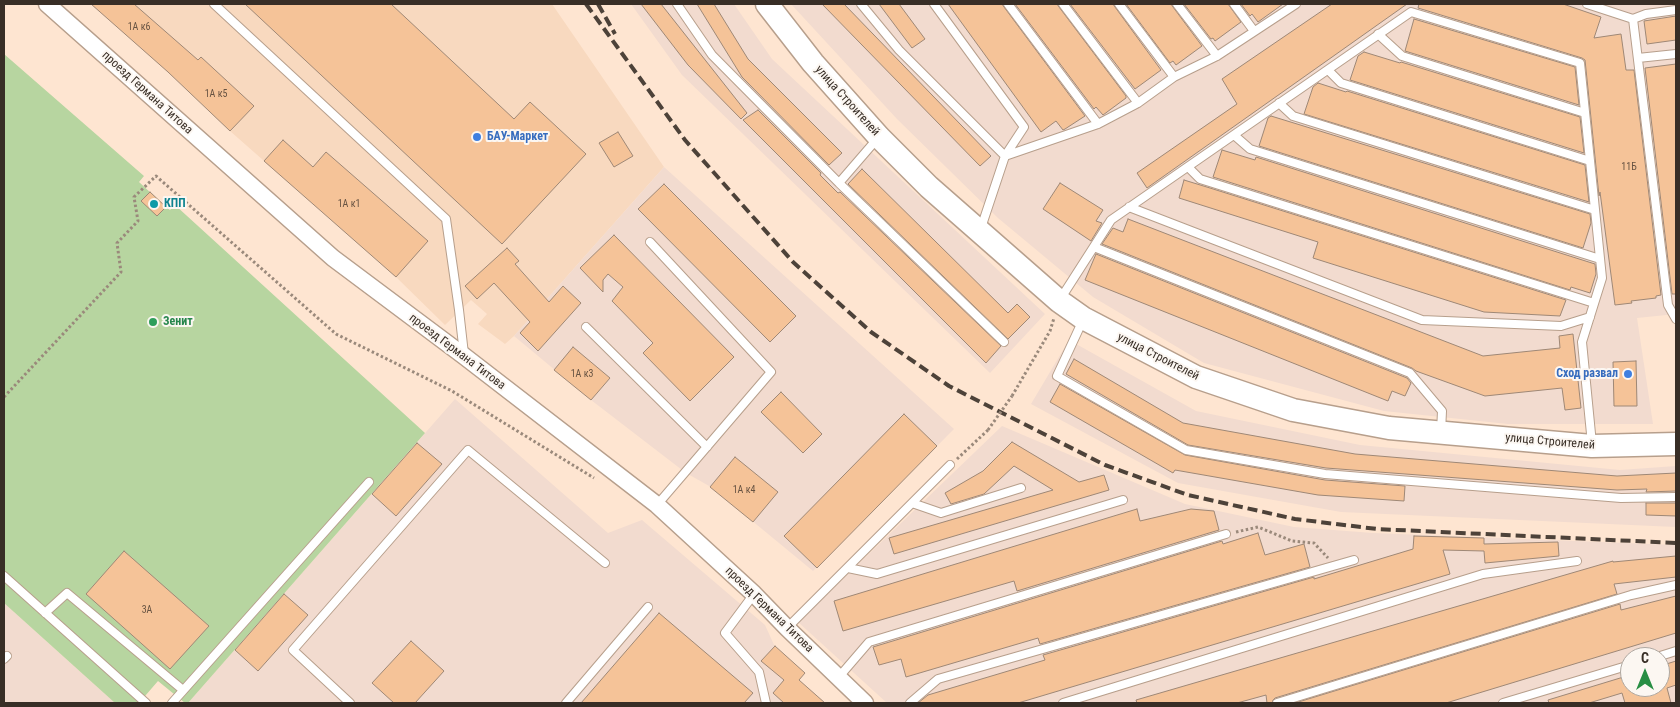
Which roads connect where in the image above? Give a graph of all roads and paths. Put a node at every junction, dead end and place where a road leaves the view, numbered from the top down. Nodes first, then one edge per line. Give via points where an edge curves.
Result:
1 (46, 4) edge
2 (214, 4) edge
3 (677, 4) edge
4 (767, 4) edge
5 (861, 4) edge
6 (934, 4) edge
7 (1008, 4) edge
8 (1063, 4) edge
9 (1119, 4) edge
10 (1177, 4) edge
11 (1234, 4) edge
12 (1295, 4) edge
13 (1587, 4) edge
14 (1645, 4) edge
15 (1600, 6) edge
16 (1676, 10) edge
17 (1646, 14) junction
18 (1633, 19) junction
19 (1254, 31) junction
20 (1378, 34) junction
21 (1676, 54) edge
22 (1216, 56) junction
23 (1638, 58) junction
24 (1328, 70) junction
25 (1174, 77) junction
26 (1138, 103) junction
27 (1279, 103) junction
28 (1585, 113) junction
29 (1098, 124) junction
30 (1234, 135) junction
31 (879, 137) junction
32 (1005, 156) junction
33 (1590, 161) junction
34 (1188, 166) junction
35 (839, 183) junction
36 (1129, 207) junction
37 (1595, 210) junction
38 (980, 231) junction
39 (650, 242) dead end
40 (1094, 246) junction
41 (1600, 259) junction
42 (1059, 301) junction
43 (1594, 303) junction
44 (1672, 305) edge
45 (1590, 317) junction
46 (1083, 318) junction
47 (1676, 319) edge
48 (586, 327) dead end
49 (1004, 342) dead end
50 (464, 356) junction
51 (4, 397) edge
52 (1441, 432) junction
53 (1676, 444) edge
54 (1592, 446) junction
55 (707, 448) junction
56 (950, 465) joint
57 (599, 481) dead end
58 (369, 482) dead end
59 (1021, 488) dead end
60 (1676, 498) edge
61 (1123, 500) dead end
62 (912, 503) junction
63 (657, 505) junction
64 (1226, 534) joint
65 (1354, 560) dead end
66 (1577, 561) dead end
67 (606, 562) dead end
68 (1335, 565) junction
69 (848, 568) junction
70 (4, 576) edge
71 (1676, 585) edge
72 (754, 594) junction
73 (648, 607) dead end
74 (46, 613) junction
75 (787, 628) junction
76 (1620, 668) edge
77 (838, 678) junction
78 (183, 690) junction
79 (146, 703) edge
80 (172, 703) edge
81 (350, 703) edge
82 (566, 703) edge
83 (766, 703) edge
84 (865, 703) edge
85 (910, 703) edge
86 (1063, 703) edge
87 (1277, 703) edge
88 (1504, 703) edge

1 - 50 street, проезд Германа Титова via 333,258
2 - 50 lane via 446,219
3 - 35 lane via 712,55
4 - 31 main road, улица Строителей via 813,64
5 - 32 lane via 899,50
6 - 32 lane via 1024,127
7 - 29 lane
8 - 26 lane
9 - 25 lane
10 - 22 lane
11 - 19 lane
12 - 19 lane
13 - 15 lane
14 - 17 lane
15 - 18 lane
16 - 17 lane
17 - 18 lane
18 - 23 lane
19 - 22 lane
20 - 24 lane
20 - 28 lane via 1402,56
20 - 28 lane via 1412,12 1580,63
21 - 23 lane
22 - 25 lane
23 - 44 lane
24 - 27 lane
24 - 33 lane via 1341,83
25 - 26 lane
26 - 29 lane
27 - 30 lane
27 - 37 lane via 1293,116
28 - 33 lane
29 - 32 lane
30 - 34 lane
30 - 41 lane via 1250,149
31 - 35 lane
31 - 38 main road, улица Строителей via 929,187
32 - 38 lane
33 - 37 lane
34 - 36 lane
34 - 43 lane via 1200,178
35 - 49 lane
36 - 40 lane via 1111,220
36 - 45 lane via 1422,320 1561,326
37 - 41 lane
38 - 42 main road, улица Строителей
39 - 55 lane via 771,372
40 - 42 lane
40 - 52 lane via 1410,373 1442,411
41 - 43 lane via 1602,278
42 - 46 main road, улица Строителей
42 - 56 path, bridge via 1050,331 1012,396 988,430
43 - 45 lane
44 - 47 lane
45 - 54 lane via 1582,342
46 - 52 main road, улица Строителей via 1196,377 1293,410 1389,428
46 - 60 lane via 1057,376 1186,450 1325,474 1621,498
48 - 55 lane
50 - 63 street, проезд Германа Титова
51 - 57 path via 121,272 116,243 138,222 134,197 156,176 336,334 452,391
52 - 54 main road, улица Строителей
53 - 54 main road, улица Строителей
55 - 63 lane
56 - 62 lane
58 - 78 lane
59 - 62 lane via 941,513
61 - 69 lane via 877,574
62 - 69 lane
63 - 72 street, проезд Германа Титова
64 - 68 path via 1258,527 1292,541 1314,544
64 - 77 lane via 869,642
65 - 68 lane
66 - 86 lane via 1483,574
67 - 81 lane via 468,450 293,650
68 - 85 lane via 938,679
69 - 75 lane
70 - 74 lane
71 - 87 lane via 1631,595
72 - 75 street, проезд Германа Титова
72 - 83 lane via 725,633 759,672
73 - 82 lane
74 - 78 lane via 67,593
74 - 79 lane
75 - 77 street, проезд Германа Титова
76 - 88 lane
77 - 84 street, проезд Германа Титова
78 - 80 lane

